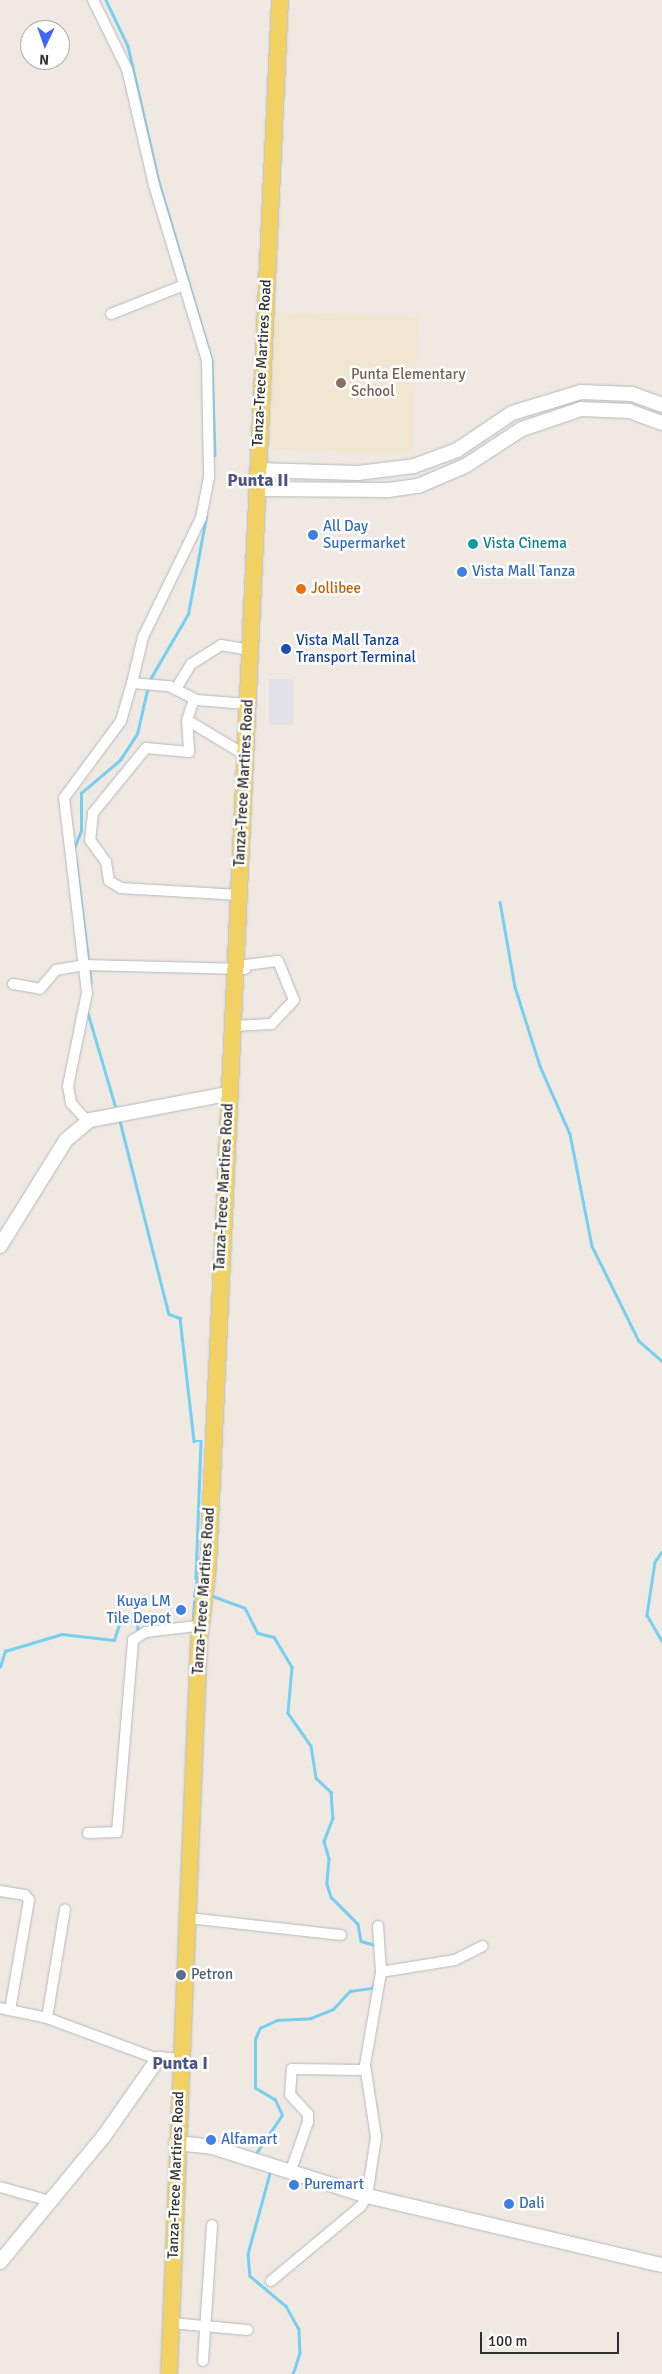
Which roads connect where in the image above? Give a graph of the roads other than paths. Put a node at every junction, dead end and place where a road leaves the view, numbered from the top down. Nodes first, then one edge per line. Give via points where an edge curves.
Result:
1 (93, 0) edge
2 (280, 0) edge
3 (184, 285) junction
4 (111, 314) dead end
5 (662, 405) edge
6 (662, 422) edge
7 (258, 470) junction
8 (257, 489) junction
9 (250, 650) junction
10 (132, 683) junction
11 (176, 690) junction
12 (194, 699) junction
13 (247, 704) junction
14 (187, 720) junction
15 (245, 755) junction
16 (239, 895) junction
17 (83, 964) junction
18 (235, 969) junction
19 (13, 984) dead end
20 (232, 1026) junction
21 (228, 1094) junction
22 (88, 1122) junction
23 (0, 1246) edge
24 (204, 1618) junction
25 (88, 1833) dead end
26 (0, 1891) edge
27 (65, 1909) dead end
28 (189, 1918) junction
29 (378, 1926) dead end
30 (341, 1936) dead end
31 (483, 1946) dead end
32 (382, 1972) junction
33 (5, 2009) edge
34 (47, 2018) junction
35 (158, 2058) junction
36 (181, 2061) junction
37 (365, 2070) junction
38 (176, 2143) junction
39 (291, 2170) junction
40 (0, 2186) edge
41 (367, 2196) junction
42 (50, 2201) junction
43 (212, 2225) dead end
44 (0, 2262) edge
45 (662, 2265) edge
46 (271, 2281) dead end
47 (171, 2323) junction
48 (205, 2324) junction
49 (248, 2330) dead end
50 (203, 2361) dead end
51 (169, 2374) edge

1 - 3 street via 127,69
2 - 7 main road, Tanza-Trece Martires Road
3 - 4 street
3 - 10 street via 207,361 209,477 201,518 143,637
5 - 7 street via 632,394 581,392 512,413 457,450 414,466 358,473
6 - 8 street via 629,411 581,410 522,429 465,466 418,486 388,490
7 - 8 main road, Tanza-Trece Martires Road
8 - 9 main road, Tanza-Trece Martires Road
9 - 11 street via 221,645 190,664
9 - 13 main road, Tanza-Trece Martires Road
10 - 11 street
10 - 17 street via 121,721 64,798
11 - 12 street
12 - 13 street
12 - 14 street
13 - 15 main road, Tanza-Trece Martires Road
14 - 15 street
14 - 16 street via 189,752 146,748 93,813 90,840 106,862 109,881 121,888
15 - 16 main road, Tanza-Trece Martires Road
16 - 18 main road, Tanza-Trece Martires Road
17 - 18 street
17 - 19 street via 51,973 40,989
17 - 22 street via 87,993 68,1086 70,1102
18 - 20 main road, Tanza-Trece Martires Road
18 - 20 street via 278,961 294,1000 272,1024
20 - 21 main road, Tanza-Trece Martires Road
21 - 22 street via 104,1116
21 - 24 main road, Tanza-Trece Martires Road
22 - 23 street via 66,1140
24 - 25 street via 146,1632 133,1640 117,1832
24 - 28 main road, Tanza-Trece Martires Road via 199,1641
26 - 33 street via 25,1895 29,1900
27 - 34 street
28 - 30 street
28 - 36 main road, Tanza-Trece Martires Road
29 - 32 street
31 - 32 street via 455,1960
32 - 37 street
33 - 34 street
34 - 35 street
35 - 36 street
35 - 42 street via 104,2136
36 - 38 main road, Tanza-Trece Martires Road
37 - 39 street via 292,2069 290,2096 308,2114 308,2122
37 - 41 street via 376,2137
38 - 39 street via 212,2147
38 - 47 main road, Tanza-Trece Martires Road
39 - 41 street
40 - 42 street
41 - 45 street
41 - 46 street via 361,2206
42 - 44 street
43 - 48 street
47 - 48 street
47 - 51 main road, Tanza-Trece Martires Road
48 - 49 street
48 - 50 street

